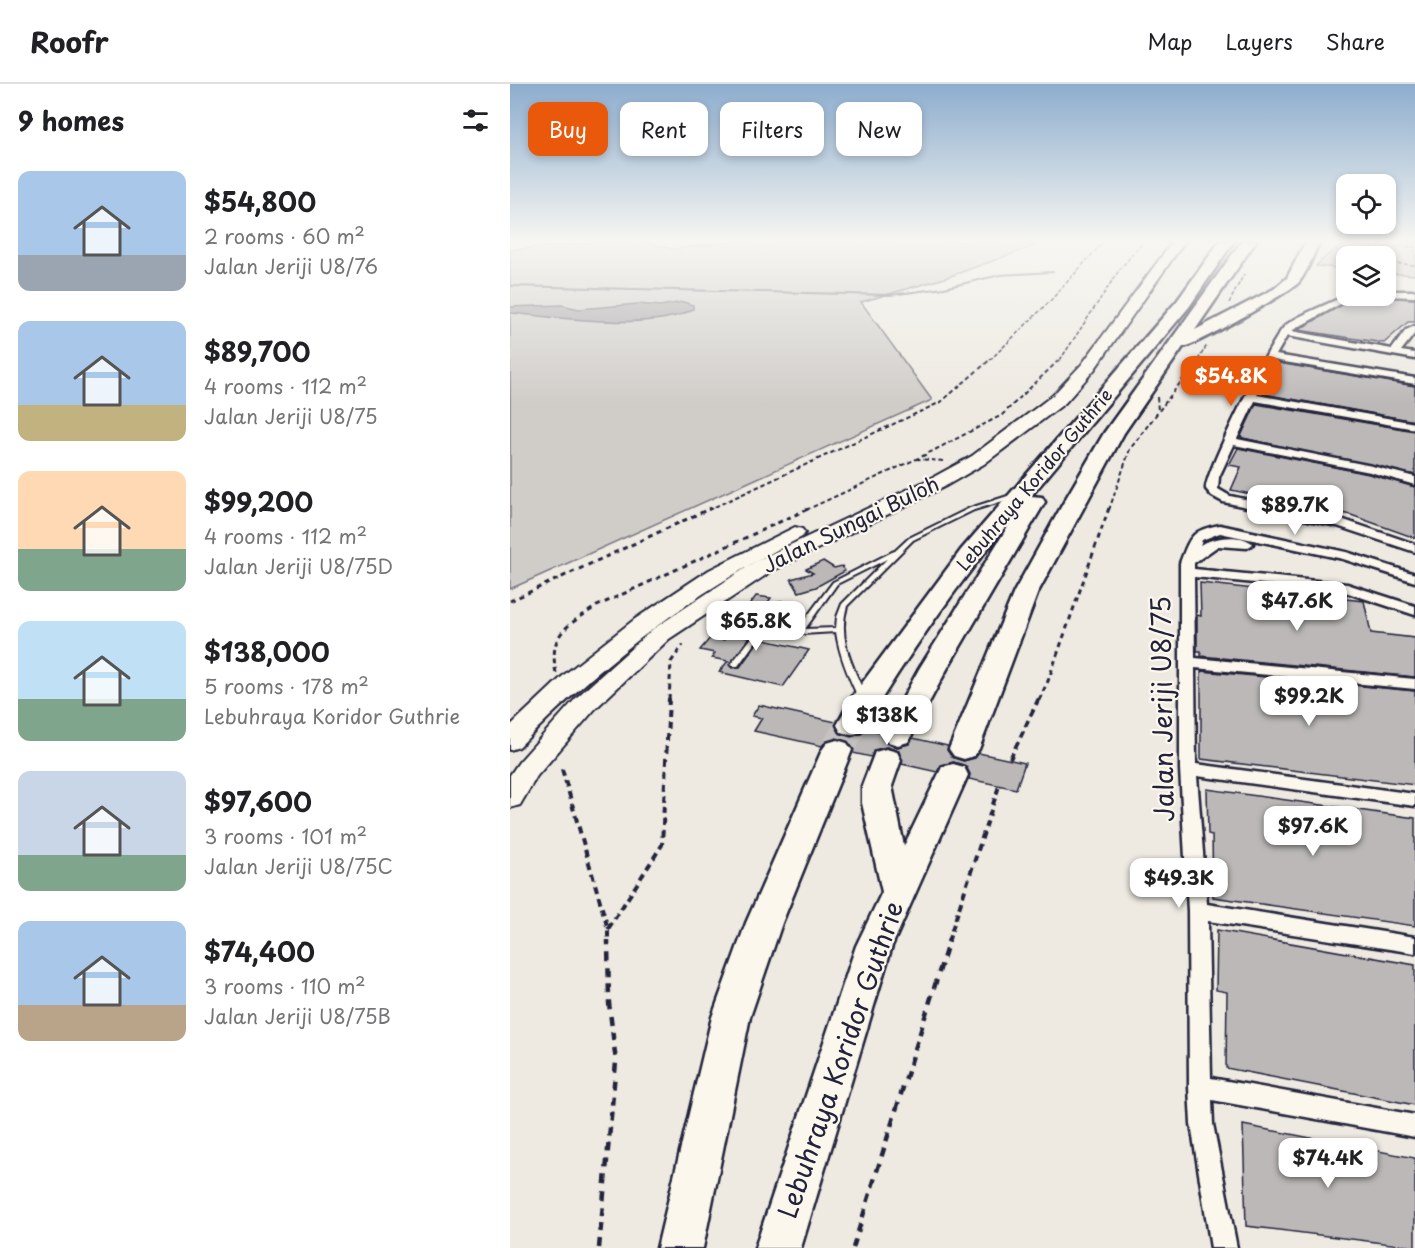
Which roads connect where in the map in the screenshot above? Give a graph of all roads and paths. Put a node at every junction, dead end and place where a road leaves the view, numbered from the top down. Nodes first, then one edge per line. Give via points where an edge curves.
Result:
1 (1054, 295) edge
2 (1103, 295) edge
3 (1140, 295) edge
4 (1190, 295) edge
5 (1217, 295) edge
6 (1230, 295) edge
7 (1272, 295) edge
8 (1336, 303) edge
9 (1225, 311) dead end
10 (1415, 329) edge
11 (1287, 333) junction
12 (1213, 335) dead end
13 (1090, 337) dead end
14 (1174, 350) junction
15 (1395, 352) junction
16 (1415, 356) edge
17 (1270, 357) junction
18 (1415, 381) edge
19 (1252, 397) junction
20 (1415, 426) edge
21 (1114, 434) junction
22 (1230, 441) junction
23 (915, 459) junction
24 (944, 461) junction
25 (1415, 481) edge
26 (1023, 494) junction
27 (1415, 548) edge
28 (899, 551) junction
29 (1187, 568) junction
30 (1415, 579) edge
31 (1415, 588) edge
32 (510, 601) edge
33 (782, 604) dead end
34 (1415, 611) edge
35 (839, 630) junction
36 (759, 632) junction
37 (798, 634) junction
38 (683, 645) dead end
39 (1186, 662) junction
40 (735, 664) dead end
41 (556, 673) dead end
42 (1415, 684) edge
43 (864, 701) junction
44 (510, 741) edge
45 (1010, 759) dead end
46 (562, 769) dead end
47 (1188, 769) junction
48 (999, 786) dead end
49 (510, 798) edge
50 (1415, 800) edge
51 (898, 891) junction
52 (1198, 911) junction
53 (608, 929) junction
54 (1415, 945) edge
55 (1200, 1087) junction
56 (1415, 1126) edge
57 (599, 1248) edge
58 (680, 1248) edge
59 (778, 1248) edge
60 (853, 1248) edge
61 (1224, 1248) edge

1 - 32 path via 983,367 941,402
2 - 23 path via 1066,354 1002,415
3 - 49 highway, Jalan Sungai Buloh via 1088,367 1059,399 978,460 764,566 661,634 586,703 528,769
4 - 26 highway, Lebuhraya Koridor Guthrie
5 - 14 highway, Lebuhraya Koridor Guthrie
6 - 9 path
7 - 14 highway
8 - 11 street via 1292,324
10 - 15 street
11 - 15 street
11 - 17 street
12 - 45 path via 1196,364 1130,449 1048,681
13 - 24 highway, Jalan Sungai Buloh via 1072,363 1014,419
14 - 21 highway, Lebuhraya Koridor Guthrie
15 - 16 street
17 - 18 street
17 - 19 street
19 - 20 street
19 - 22 street
21 - 51 highway, Lebuhraya Koridor Guthrie via 1026,592 958,762
21 - 51 highway via 1070,458 1033,504 933,669 892,748 878,786 878,803
22 - 25 street
22 - 27 street via 1211,481 1212,490 1218,495 1358,527
23 - 24 path
23 - 41 path via 597,606 558,633 550,655
24 - 44 highway, Jalan Sungai Buloh via 709,578 615,644
26 - 28 lane via 940,522
26 - 43 highway, Lebuhraya Koridor Guthrie via 969,555
28 - 35 lane via 844,605 838,619
28 - 37 lane via 835,583
29 - 30 street, Jalan Jeriji U8/75 via 1196,538 1220,529 1346,556
29 - 31 street via 1205,544 1231,542 1291,551
29 - 34 street via 1347,588
29 - 39 street, Jalan Jeriji U8/75
33 - 36 lane
35 - 37 lane
35 - 43 lane via 844,655
36 - 37 lane
36 - 40 lane
38 - 53 path via 671,662 662,845
39 - 42 street
39 - 47 street, Jalan Jeriji U8/75
43 - 58 highway, Lebuhraya Koridor Guthrie via 844,737 764,923 731,1017
46 - 53 path
47 - 50 street
47 - 52 street, Jalan Jeriji U8/75
48 - 60 path
51 - 59 highway, Lebuhraya Koridor Guthrie via 874,946
52 - 54 street
52 - 55 street, Jalan Jeriji U8/75
53 - 57 path via 609,1003 616,1062
55 - 56 street
55 - 61 street, Jalan Jeriji U8/75 via 1202,1124

